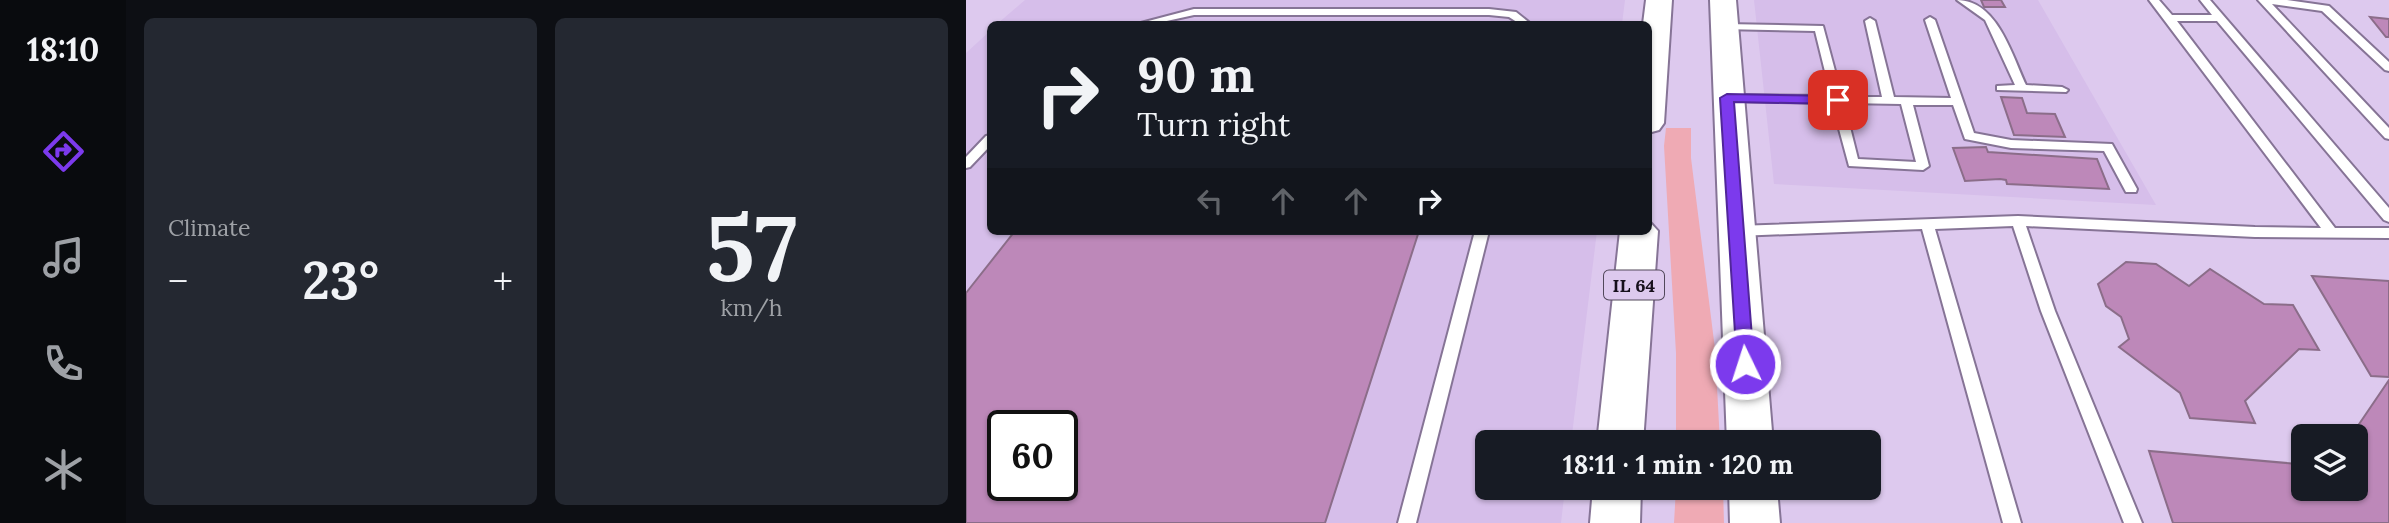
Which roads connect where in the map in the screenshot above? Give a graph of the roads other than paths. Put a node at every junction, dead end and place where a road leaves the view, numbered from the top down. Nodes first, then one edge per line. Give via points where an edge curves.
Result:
1 (1659, 0) edge
2 (1962, 0) edge
3 (2154, 0) edge
4 (2205, 0) edge
5 (2263, 0) edge
6 (1724, 13) edge
7 (2169, 18) junction
8 (2221, 18) junction
9 (1870, 20) dead end
10 (1930, 20) dead end
11 (1155, 21) edge
12 (1522, 21) edge
13 (2389, 68) edge
14 (1652, 78) edge
15 (2001, 88) dead end
16 (2022, 88) junction
17 (2062, 90) dead end
18 (1727, 98) junction
19 (1838, 100) junction
20 (1889, 101) junction
21 (1906, 102) junction
22 (1959, 102) junction
23 (2389, 135) edge
24 (987, 142) edge
25 (966, 164) edge
26 (2131, 189) dead end
27 (2389, 217) edge
28 (2018, 220) junction
29 (1927, 223) junction
30 (1737, 231) junction
31 (2332, 233) junction
32 (2389, 233) edge
33 (1481, 235) edge
34 (1639, 235) edge
35 (1621, 430) edge
36 (1749, 430) edge
37 (1617, 500) edge
38 (1754, 500) edge
39 (1407, 523) edge
40 (1615, 523) edge
41 (1755, 523) edge
42 (2012, 523) edge
43 (2133, 523) edge

1 - 14 main road
2 - 16 lane via 1989,18
3 - 7 lane
4 - 8 lane
5 - 13 lane via 2325,8
5 - 23 lane
6 - 18 main road
6 - 19 lane via 1819,28
7 - 8 lane
7 - 31 lane
8 - 27 lane
9 - 20 lane
10 - 22 lane
11 - 12 lane via 1194,12 1489,12 1512,14
15 - 16 lane
16 - 17 lane
18 - 19 lane
18 - 30 main road
19 - 20 lane
19 - 21 lane via 1853,163 1923,166
20 - 21 lane
21 - 22 lane
22 - 26 lane via 1969,136 2011,144 2108,148
24 - 25 lane
28 - 29 lane
28 - 31 lane
28 - 43 lane via 2048,311
29 - 30 lane
29 - 42 lane
30 - 36 main road
31 - 32 lane
33 - 39 lane
34 - 35 main road, IL 64
37 - 40 main road
38 - 41 main road

